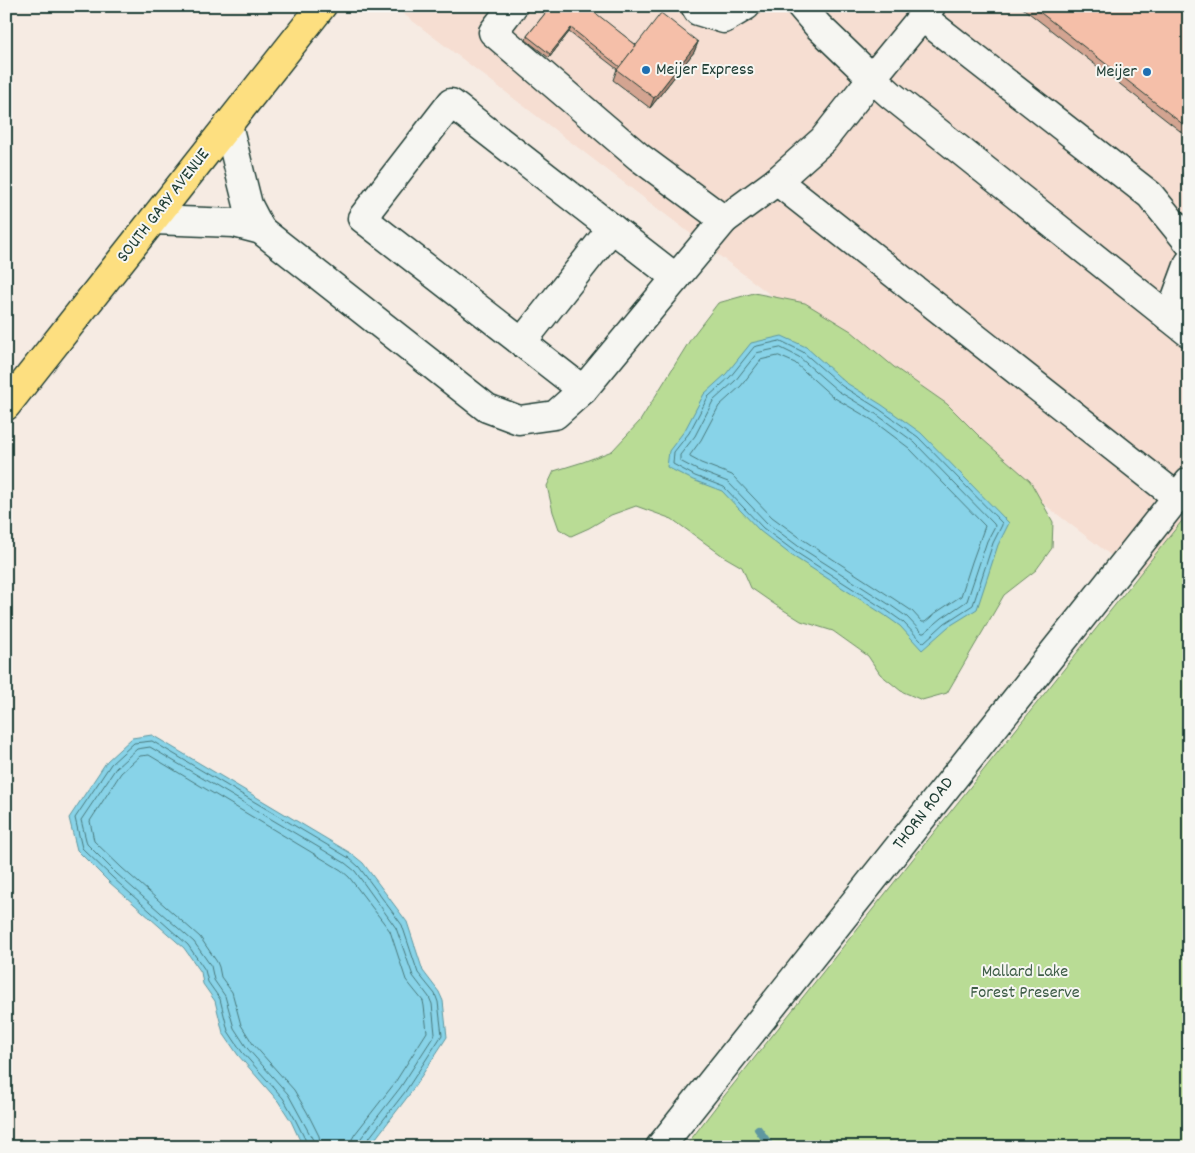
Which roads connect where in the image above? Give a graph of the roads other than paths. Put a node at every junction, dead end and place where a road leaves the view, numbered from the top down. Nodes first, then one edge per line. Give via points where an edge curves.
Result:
1 (322, 6) edge
2 (513, 6) edge
3 (695, 6) edge
4 (746, 6) edge
5 (801, 6) edge
6 (926, 12) edge
7 (872, 78) junction
8 (228, 125) junction
9 (777, 181) junction
10 (153, 220) junction
11 (724, 220) junction
12 (612, 228) junction
13 (260, 230) junction
14 (1189, 243) edge
15 (1189, 263) edge
16 (676, 278) junction
17 (1179, 325) edge
18 (522, 342) junction
19 (583, 390) junction
20 (6, 406) edge
21 (1183, 489) edge
22 (660, 1147) edge

1 - 8 main road, SOUTH GARY AVENUE
2 - 11 street via 493,32 639,157
3 - 4 street via 698,11 724,19
5 - 7 street
6 - 7 street
6 - 14 street via 1150,195
7 - 9 street via 823,140
7 - 17 street
8 - 10 main road, SOUTH GARY AVENUE
8 - 13 street via 248,205
9 - 11 street
9 - 21 street
10 - 13 street via 234,223
10 - 20 main road, SOUTH GARY AVENUE
11 - 16 street
12 - 16 street
12 - 18 street
12 - 18 street via 451,103 362,218
13 - 19 street via 487,408 519,420 555,415
15 - 17 street
16 - 19 street
18 - 19 street
21 - 22 street, THORN ROAD

